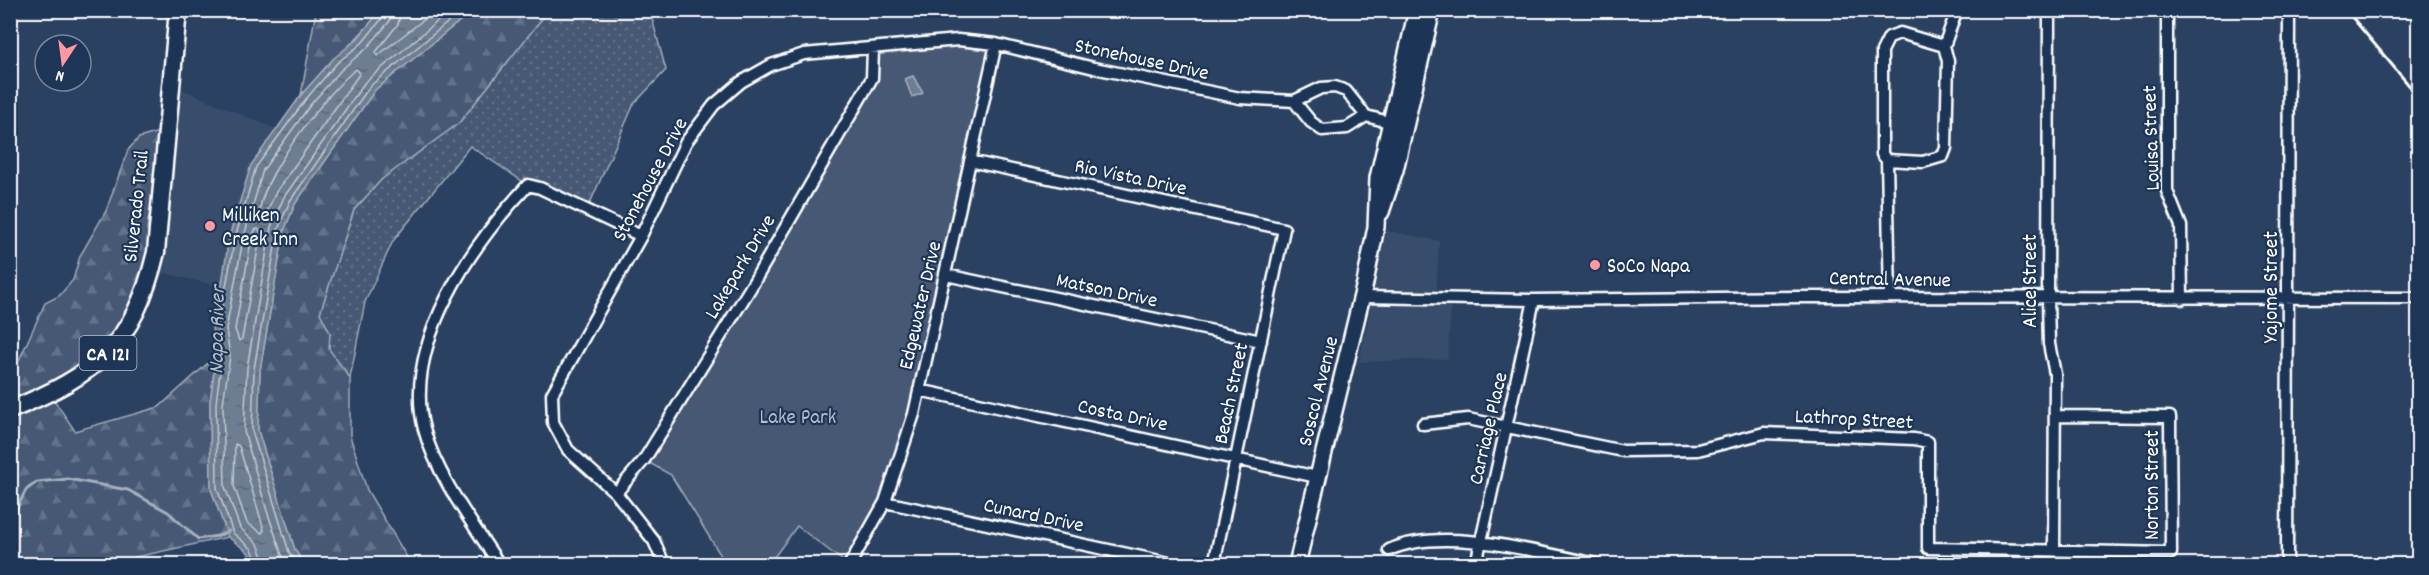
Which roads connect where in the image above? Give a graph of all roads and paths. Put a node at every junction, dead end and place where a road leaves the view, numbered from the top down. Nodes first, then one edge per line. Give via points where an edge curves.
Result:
1 (178, 10) edge
2 (1417, 10) edge
3 (1432, 10) edge
4 (1957, 10) edge
5 (2049, 10) edge
6 (2167, 10) edge
7 (2289, 10) edge
8 (996, 44) junction
9 (1944, 46) junction
10 (873, 49) junction
11 (1294, 100) junction
12 (1366, 116) junction
13 (1398, 124) junction
14 (1887, 160) junction
15 (970, 162) junction
16 (1284, 230) joint
17 (641, 236) junction
18 (946, 274) junction
19 (1362, 297) junction
20 (1890, 297) junction
21 (2418, 298) edge
22 (2048, 299) junction
23 (2182, 299) junction
24 (2290, 299) junction
25 (1534, 300) junction
26 (1261, 341) junction
27 (919, 390) junction
28 (10, 410) edge
29 (2056, 416) junction
30 (1423, 424) dead end
31 (1507, 425) junction
32 (1236, 459) junction
33 (1317, 477) junction
34 (616, 493) junction
35 (885, 502) junction
36 (1482, 541) junction
37 (1389, 550) dead end
38 (2054, 550) junction
39 (2170, 553) joint
40 (499, 564) edge
41 (664, 564) edge
42 (850, 564) edge
43 (1174, 564) edge
44 (1214, 564) edge
45 (1297, 564) edge
46 (1476, 564) edge
47 (1596, 564) edge
48 (2287, 564) edge

1 - 28 main road, Silverado Trail / CA 121 via 156,252 148,286 126,332 112,349 74,380
2 - 13 main road, Soscol Avenue
3 - 13 main road, Soscol Avenue
4 - 9 street
5 - 22 street, Alice Street
6 - 23 street, Louisa Street via 2167,191 2181,226
7 - 24 street, Yajome Street
8 - 10 street, Stonehouse Drive via 958,40
8 - 11 street, Stonehouse Drive via 1240,98
8 - 15 street, Edgewater Drive
9 - 14 street via 1948,61 1947,148 1943,156 1923,162
9 - 14 street via 1900,33 1889,37 1882,51 1882,154
10 - 17 street, Stonehouse Drive via 804,54 771,65 741,82 714,105 686,142
10 - 34 street, Lakepark Drive via 872,78 751,287 650,450
11 - 12 street, Stonehouse Drive via 1321,88 1335,87 1346,91
11 - 12 street via 1322,130 1347,128
12 - 13 street
13 - 19 main road, Soscol Avenue via 1378,177 1376,226
14 - 20 street
15 - 16 street, Rio Vista Drive
15 - 18 street, Edgewater Drive
16 - 26 street, Beach Street
17 - 34 street, Stonehouse Drive via 552,394 553,422 568,450
17 - 40 street via 528,185 466,261 448,292 426,357 420,389 424,428 440,468
18 - 26 street, Matson Drive
18 - 27 street, Edgewater Drive
19 - 25 street, Central Avenue
19 - 33 main road, Soscol Avenue
20 - 22 street, Central Avenue
20 - 25 street, Central Avenue
21 - 24 street, Central Avenue
22 - 23 street, Central Avenue
22 - 29 street, Alice Street
23 - 24 street, Central Avenue
24 - 48 street, Yajome Street
25 - 31 street, Carriage Place
26 - 32 street, Beach Street
27 - 32 street, Costa Drive
27 - 35 street, Edgewater Drive
29 - 38 street, Alice Street
29 - 39 street, Norton Street via 2170,417
30 - 31 street via 1468,419
31 - 36 street, Carriage Place
31 - 38 street, Lathrop Street via 1623,451 1698,450 1764,433 1928,442 1928,548
32 - 33 street, Costa Drive
32 - 44 street, Beach Street
33 - 45 main road, Soscol Avenue
34 - 41 street, Stonehouse Drive via 654,541
35 - 42 street, Edgewater Drive
35 - 43 street, Cunard Drive
36 - 37 street via 1407,541
36 - 46 street, Carriage Place
36 - 47 street
38 - 39 street, Lathrop Street

